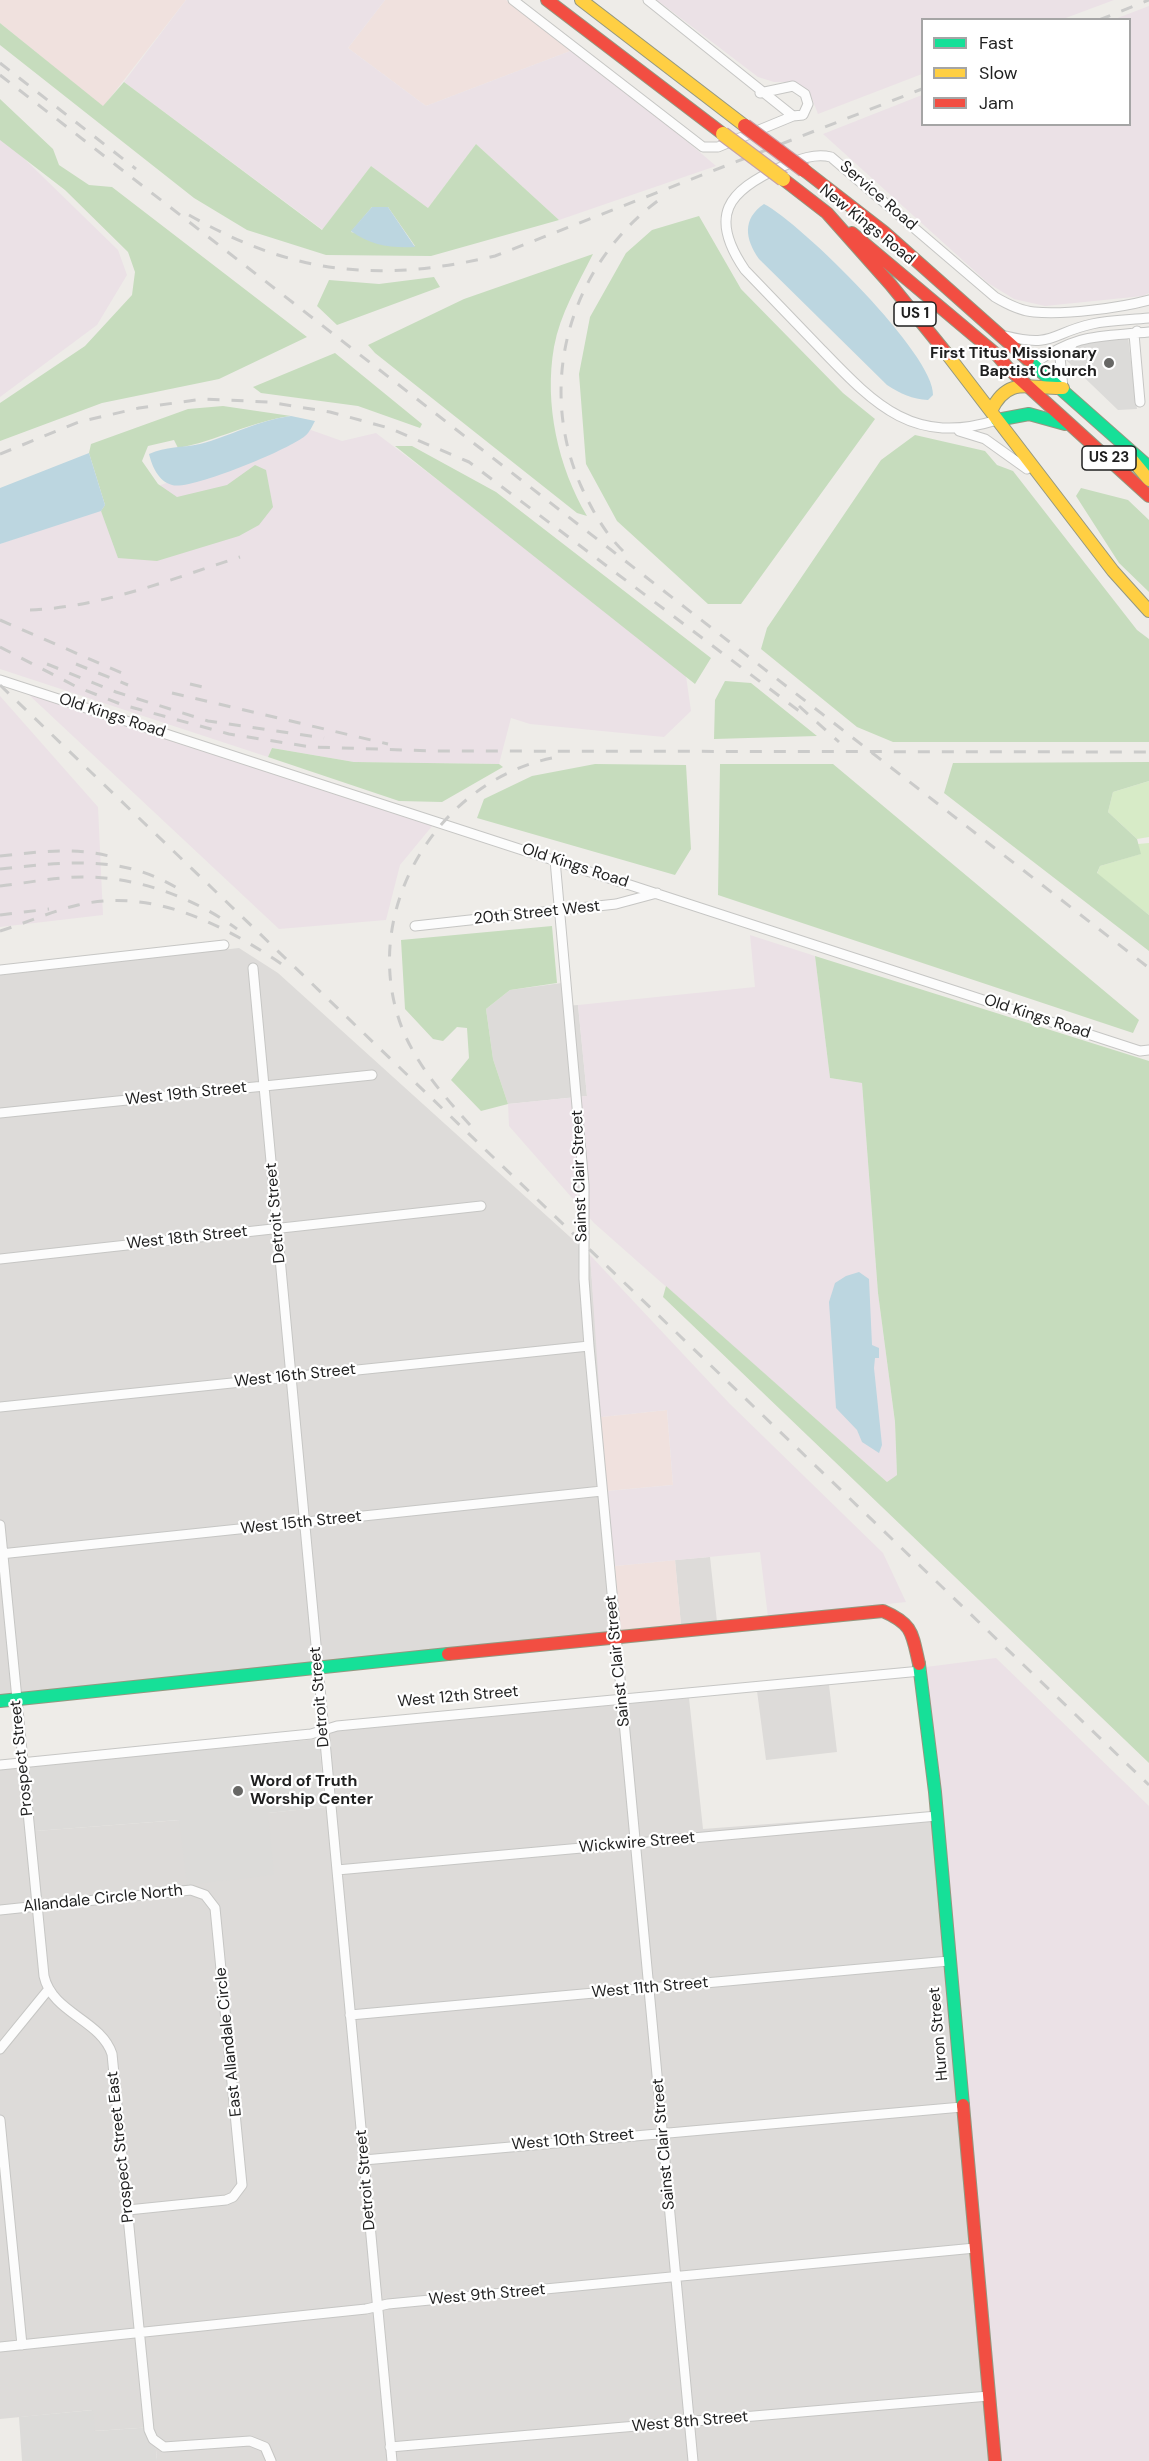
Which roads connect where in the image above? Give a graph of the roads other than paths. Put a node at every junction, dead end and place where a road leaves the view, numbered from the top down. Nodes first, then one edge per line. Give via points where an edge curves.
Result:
1 (513, 0) edge
2 (547, 0) edge
3 (581, 0) edge
4 (648, 0) edge
5 (760, 93) junction
6 (793, 116) junction
7 (827, 213) junction
8 (1149, 300) edge
9 (1149, 318) edge
10 (1149, 324) edge
11 (1149, 332) edge
12 (999, 334) junction
13 (1134, 334) junction
14 (1082, 338) junction
15 (996, 354) junction
16 (1033, 364) junction
17 (1024, 383) junction
18 (1063, 388) junction
19 (1140, 402) dead end
20 (994, 416) junction
21 (942, 427) junction
22 (1075, 428) junction
23 (1124, 447) junction
24 (1149, 467) edge
25 (1149, 480) edge
26 (1051, 491) junction
27 (1149, 496) edge
28 (1149, 611) edge
29 (0, 680) edge
30 (555, 860) junction
31 (657, 893) junction
32 (560, 911) junction
33 (415, 926) dead end
34 (224, 945) dead end
35 (253, 968) dead end
36 (0, 970) edge
37 (1149, 1050) edge
38 (372, 1075) dead end
39 (264, 1085) junction
40 (0, 1113) edge
41 (481, 1206) dead end
42 (277, 1228) junction
43 (0, 1259) edge
44 (590, 1346) junction
45 (292, 1376) junction
46 (0, 1407) edge
47 (602, 1491) junction
48 (303, 1522) junction
49 (0, 1525) edge
50 (2, 1554) edge
51 (615, 1636) junction
52 (317, 1667) junction
53 (921, 1671) junction
54 (622, 1698) junction
55 (16, 1700) junction
56 (0, 1701) edge
57 (323, 1731) junction
58 (22, 1763) junction
59 (0, 1765) edge
60 (937, 1816) junction
61 (636, 1843) junction
62 (337, 1870) junction
63 (206, 1895) joint
64 (37, 1906) junction
65 (0, 1910) edge
66 (949, 1961) junction
67 (649, 1988) junction
68 (48, 1990) junction
69 (350, 2015) junction
70 (0, 2049) edge
71 (962, 2107) junction
72 (0, 2120) edge
73 (663, 2132) junction
74 (364, 2160) junction
75 (128, 2211) junction
76 (11, 2223) junction
77 (0, 2224) edge
78 (975, 2248) junction
79 (676, 2277) junction
80 (378, 2306) junction
81 (140, 2332) junction
82 (22, 2345) junction
83 (0, 2347) edge
84 (989, 2396) junction
85 (690, 2422) junction
86 (390, 2447) junction
87 (271, 2461) edge
88 (392, 2461) edge
89 (693, 2461) edge
90 (995, 2461) edge

1 - 6 street via 703,147 718,147
2 - 7 main road, New Kings Road / US 1, bridge
3 - 12 main road, New Kings Road / US 1, bridge via 884,232
4 - 5 street
5 - 6 street
5 - 6 street via 793,86 805,94 808,104 803,115
7 - 15 main road, New Kings Road / US 23
7 - 20 main road, US 1 via 905,302
8 - 21 street, Service Road via 1032,312 1013,307 995,297 841,162 821,154 802,158 740,189 731,203 727,234 745,270 861,390 900,418
9 - 12 street via 1093,324 1046,341
10 - 13 street
11 - 13 street
12 - 16 main road, New Kings Road / US 1
13 - 14 street
13 - 19 street
14 - 16 street
14 - 18 street via 1060,357
15 - 16 main road
15 - 17 main road, New Kings Road / US 23
16 - 18 main road, New Kings Road / US 1
17 - 18 main road
17 - 20 main road via 1000,395
17 - 22 main road, New Kings Road / US 23
18 - 23 main road, New Kings Road / US 1
20 - 21 street, Service Road via 975,427
20 - 22 main road via 1041,415
20 - 26 main road, US 1
21 - 26 street via 985,439 1022,463
22 - 27 main road, New Kings Road / US 23
23 - 24 main road, US 1
23 - 25 main road, New Kings Road / US 23
26 - 28 main road, US 1
29 - 30 street, Old Kings Road
30 - 31 street, Old Kings Road
30 - 32 street, Sainst Clair Street
31 - 32 street, 20th Street West via 616,904
31 - 37 street, Old Kings Road via 1140,1051
32 - 33 street, 20th Street West
32 - 44 street, Sainst Clair Street via 584,1180 584,1279
34 - 36 street
35 - 39 street, Detroit Street
38 - 39 street, West 19th Street
39 - 40 street, West 19th Street
39 - 42 street, Detroit Street
41 - 42 street, West 18th Street
42 - 43 street, West 18th Street
42 - 45 street, Detroit Street
44 - 45 street, West 16th Street
44 - 47 street, Sainst Clair Street
45 - 46 street, West 16th Street
45 - 48 street, Detroit Street
47 - 48 street, West 15th Street
47 - 51 street, Sainst Clair Street
48 - 50 street, West 15th Street
48 - 52 street, Detroit Street
49 - 50 street, Prospect Street
50 - 55 street, Prospect Street
51 - 52 main road
51 - 53 main road, Huron Street via 872,1610 903,1620 912,1632
51 - 54 street, Sainst Clair Street
52 - 55 main road
52 - 57 street, Detroit Street
53 - 54 street, West 12th Street
53 - 60 main road, Huron Street
54 - 57 street, West 12th Street via 337,1726
54 - 61 street, Sainst Clair Street
55 - 56 main road
55 - 58 street, Prospect Street
57 - 58 street, West 12th Street
57 - 62 street, Detroit Street
58 - 59 street, West 12th Street
58 - 64 street, Prospect Street
60 - 61 street, Wickwire Street
60 - 66 main road, Huron Street
61 - 62 street, Wickwire Street
61 - 67 street, Sainst Clair Street
62 - 69 street, Detroit Street
63 - 64 street, Allandale Circle North via 191,1890
63 - 75 street, East Allandale Circle via 215,1908 243,2177 238,2192 226,2200
64 - 65 street, Allandale Circle North
64 - 68 street, Prospect Street
66 - 67 street, West 11th Street
66 - 71 main road, Huron Street
67 - 69 street, West 11th Street
67 - 73 street, Sainst Clair Street
68 - 70 street
68 - 75 street, Prospect Street East via 109,2046
69 - 74 street, Detroit Street
71 - 73 street, West 10th Street
71 - 78 main road, Huron Street
72 - 76 street
73 - 74 street, West 10th Street
73 - 79 street, Sainst Clair Street
74 - 80 street, Detroit Street
75 - 81 street, Prospect Street East
76 - 77 street
76 - 82 street
78 - 79 street, West 9th Street
78 - 84 main road, Huron Street
79 - 80 street, West 9th Street
79 - 85 street, Sainst Clair Street
80 - 81 street, West 9th Street
80 - 86 street, Detroit Street
81 - 82 street, West 9th Street
81 - 87 street via 149,2430 158,2443 172,2447 250,2441 265,2447
82 - 83 street, West 9th Street
84 - 85 street, West 8th Street
84 - 90 main road, Huron Street
85 - 86 street, West 8th Street
85 - 89 street, Sainst Clair Street
86 - 88 street, Detroit Street

